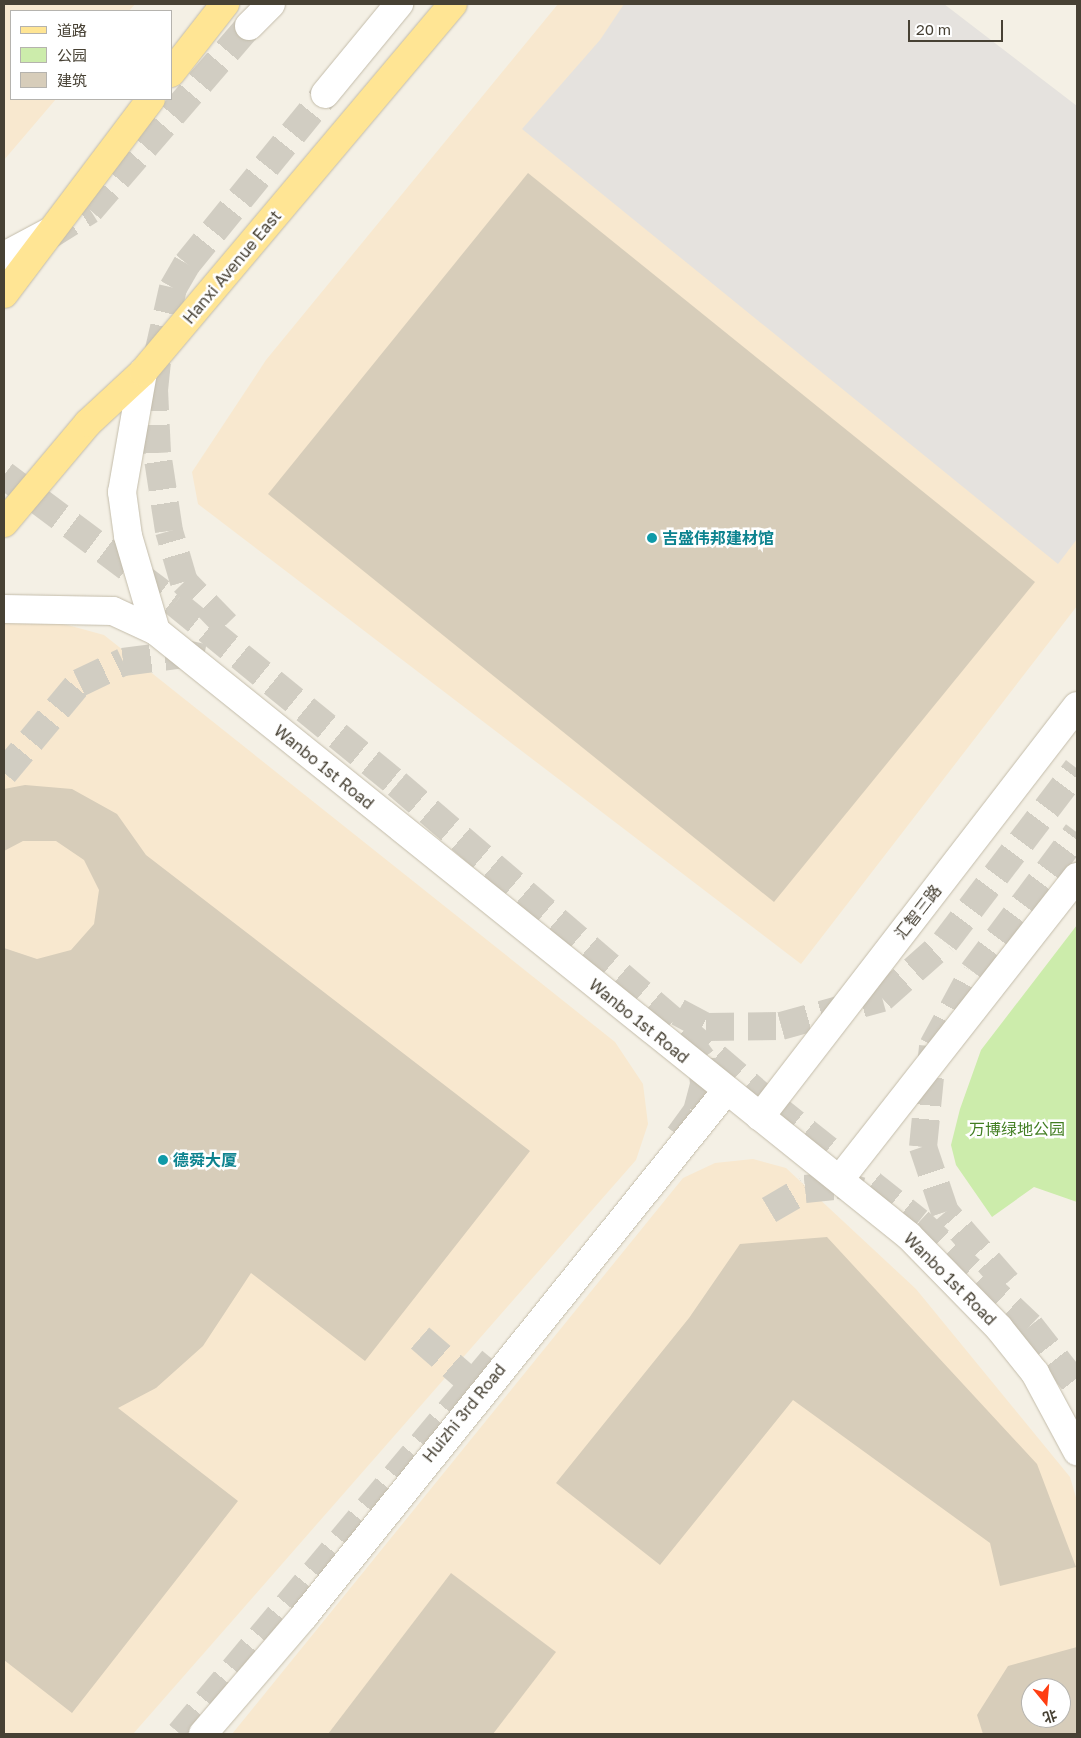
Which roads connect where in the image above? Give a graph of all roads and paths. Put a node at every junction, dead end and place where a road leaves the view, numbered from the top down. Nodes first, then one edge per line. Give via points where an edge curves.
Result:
1 (225, 4) edge
2 (270, 4) edge
3 (399, 4) edge
4 (453, 4) edge
5 (249, 26) tunnel mouth
6 (172, 72) edge
7 (325, 94) tunnel mouth
8 (150, 100) edge
9 (50, 232) junction
10 (4, 256) edge
11 (4, 294) edge
12 (143, 372) junction
13 (4, 523) edge
14 (4, 609) edge
15 (156, 631) junction
16 (1077, 706) edge
17 (1077, 877) edge
18 (726, 1091) junction
19 (760, 1117) junction
20 (840, 1179) junction
21 (1077, 1452) edge
22 (203, 1734) edge

1 - 6 main road
2 - 5 street
3 - 7 street
4 - 12 main road, Hanxi Avenue East
8 - 9 main road
9 - 10 street
9 - 11 main road
12 - 13 main road, Hanxi Avenue East via 88,423
12 - 15 street via 122,492 128,536
14 - 15 street, Wanbo 1st Road via 113,610
15 - 18 street, Wanbo 1st Road
16 - 19 street, 汇智三路
17 - 20 street
18 - 19 street, Wanbo 1st Road
18 - 22 street, Huizhi 3rd Road via 304,1616
19 - 20 street, Wanbo 1st Road
20 - 21 street, Wanbo 1st Road via 909,1236 999,1328 1034,1373

